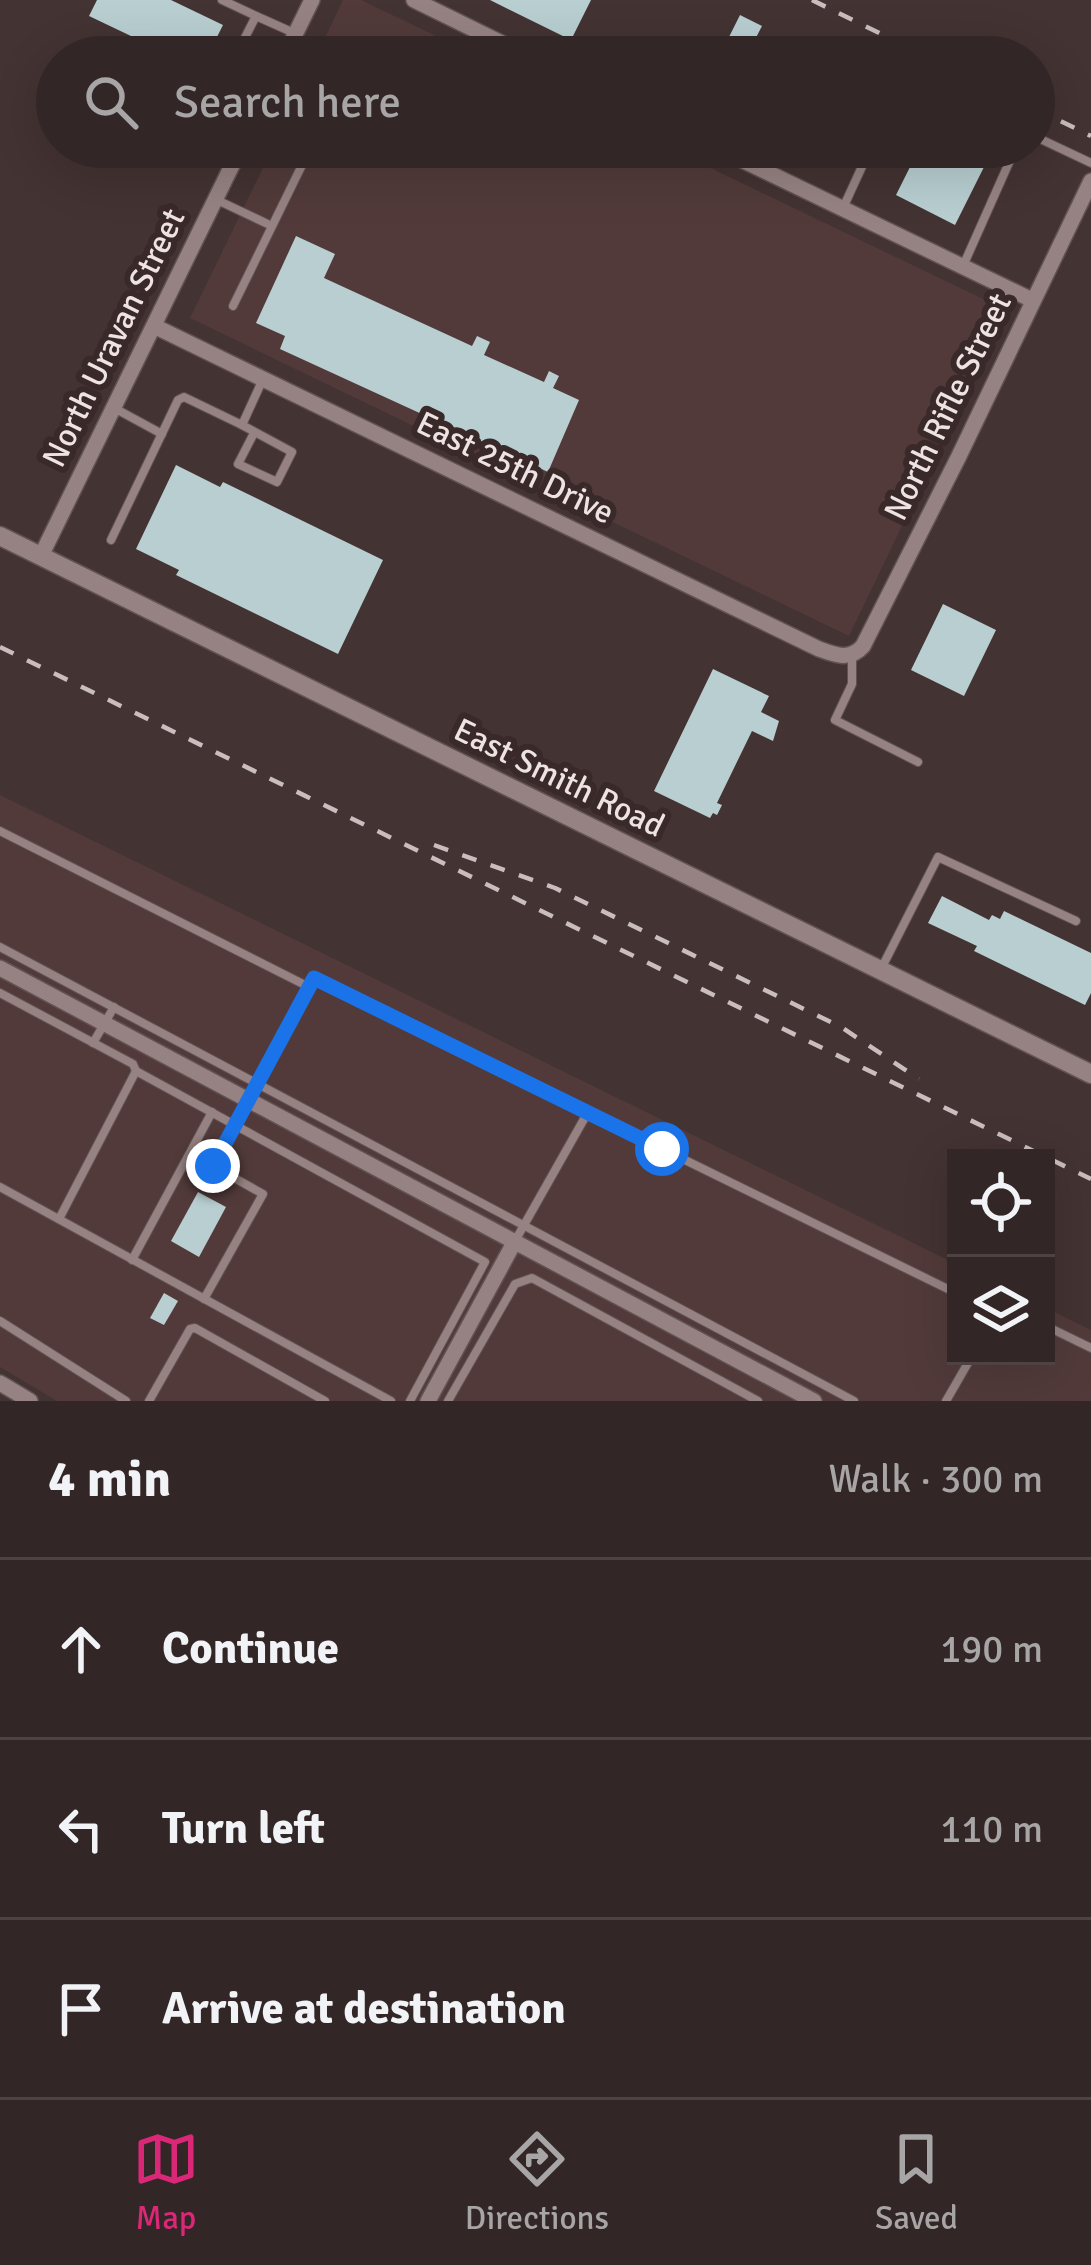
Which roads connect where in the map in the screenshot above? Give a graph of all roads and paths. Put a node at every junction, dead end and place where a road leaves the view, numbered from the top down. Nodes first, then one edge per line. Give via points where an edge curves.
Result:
1 (222, 0) edge
2 (312, 0) edge
3 (414, 0) edge
4 (256, 16) junction
5 (296, 34) joint
6 (246, 36) edge
7 (487, 36) edge
8 (1055, 146) edge
9 (1091, 163) edge
10 (230, 168) edge
11 (301, 168) edge
12 (765, 168) edge
13 (861, 168) edge
14 (1007, 168) edge
15 (1091, 181) edge
16 (215, 199) junction
17 (842, 209) junction
18 (272, 226) junction
19 (962, 267) junction
20 (1032, 300) junction
21 (232, 306) dead end
22 (154, 326) junction
23 (262, 379) junction
24 (113, 408) junction
25 (242, 425) junction
26 (254, 433) junction
27 (162, 434) junction
28 (0, 536) edge
29 (111, 540) dead end
30 (41, 556) junction
31 (852, 655) junction
32 (919, 762) dead end
33 (0, 831) edge
34 (1076, 921) dead end
35 (0, 947) edge
36 (0, 968) edge
37 (880, 971) junction
38 (309, 988) junction
39 (0, 993) edge
40 (114, 1007) junction
41 (104, 1023) junction
42 (93, 1042) junction
43 (136, 1071) junction
44 (1091, 1074) edge
45 (259, 1082) junction
46 (249, 1100) junction
47 (212, 1112) junction
48 (588, 1112) junction
49 (235, 1125) junction
50 (0, 1187) edge
51 (58, 1219) junction
52 (526, 1224) junction
53 (514, 1241) junction
54 (132, 1260) junction
55 (947, 1289) edge
56 (204, 1299) junction
57 (0, 1321) edge
58 (1055, 1330) edge
59 (1091, 1348) edge
60 (967, 1365) edge
61 (0, 1383) edge
62 (30, 1401) edge
63 (126, 1401) edge
64 (149, 1401) edge
65 (326, 1401) edge
66 (391, 1401) edge
67 (410, 1401) edge
68 (428, 1401) edge
69 (448, 1401) edge
70 (758, 1401) edge
71 (814, 1401) edge
72 (854, 1401) edge
73 (946, 1401) edge

1 - 4 lane
2 - 5 street
3 - 7 street
4 - 5 lane
4 - 6 lane
8 - 9 lane
10 - 16 street, North Uravan Street
11 - 18 lane
12 - 17 street
13 - 17 lane
14 - 19 lane
15 - 20 street, North Rifle Street
16 - 18 lane
16 - 22 street, North Uravan Street
17 - 19 street
18 - 21 lane
19 - 20 street
20 - 31 street, North Rifle Street via 874,625
22 - 23 street, East 25th Drive
22 - 24 street, North Uravan Street
23 - 25 lane
23 - 31 street, East 25th Drive via 818,649
24 - 27 lane
24 - 30 street, North Uravan Street
25 - 26 lane
25 - 27 lane via 184,397
26 - 26 lane via 238,464 277,482 292,452
27 - 29 lane
28 - 30 street, East Smith Road
30 - 37 street, East Smith Road
31 - 32 lane via 852,684 835,720
33 - 38 lane
34 - 37 lane via 938,857
35 - 40 lane
36 - 41 street
37 - 44 street, East Smith Road
38 - 45 lane
38 - 48 lane via 314,978
39 - 42 lane
40 - 41 lane
40 - 45 lane
41 - 42 lane
41 - 46 street
42 - 43 lane
43 - 47 lane
43 - 51 lane
45 - 46 lane
45 - 52 lane
46 - 49 lane
46 - 53 street
47 - 49 lane
47 - 54 lane
48 - 52 lane
48 - 55 lane
49 - 56 lane via 213,1166 263,1194
49 - 67 lane via 485,1262
50 - 51 lane
51 - 54 lane
52 - 53 lane
52 - 72 lane
53 - 68 street
53 - 71 street
54 - 56 lane
56 - 66 lane
57 - 63 lane
58 - 59 lane
60 - 73 lane
61 - 62 street
64 - 65 lane via 195,1328
69 - 70 lane via 515,1284 532,1278

